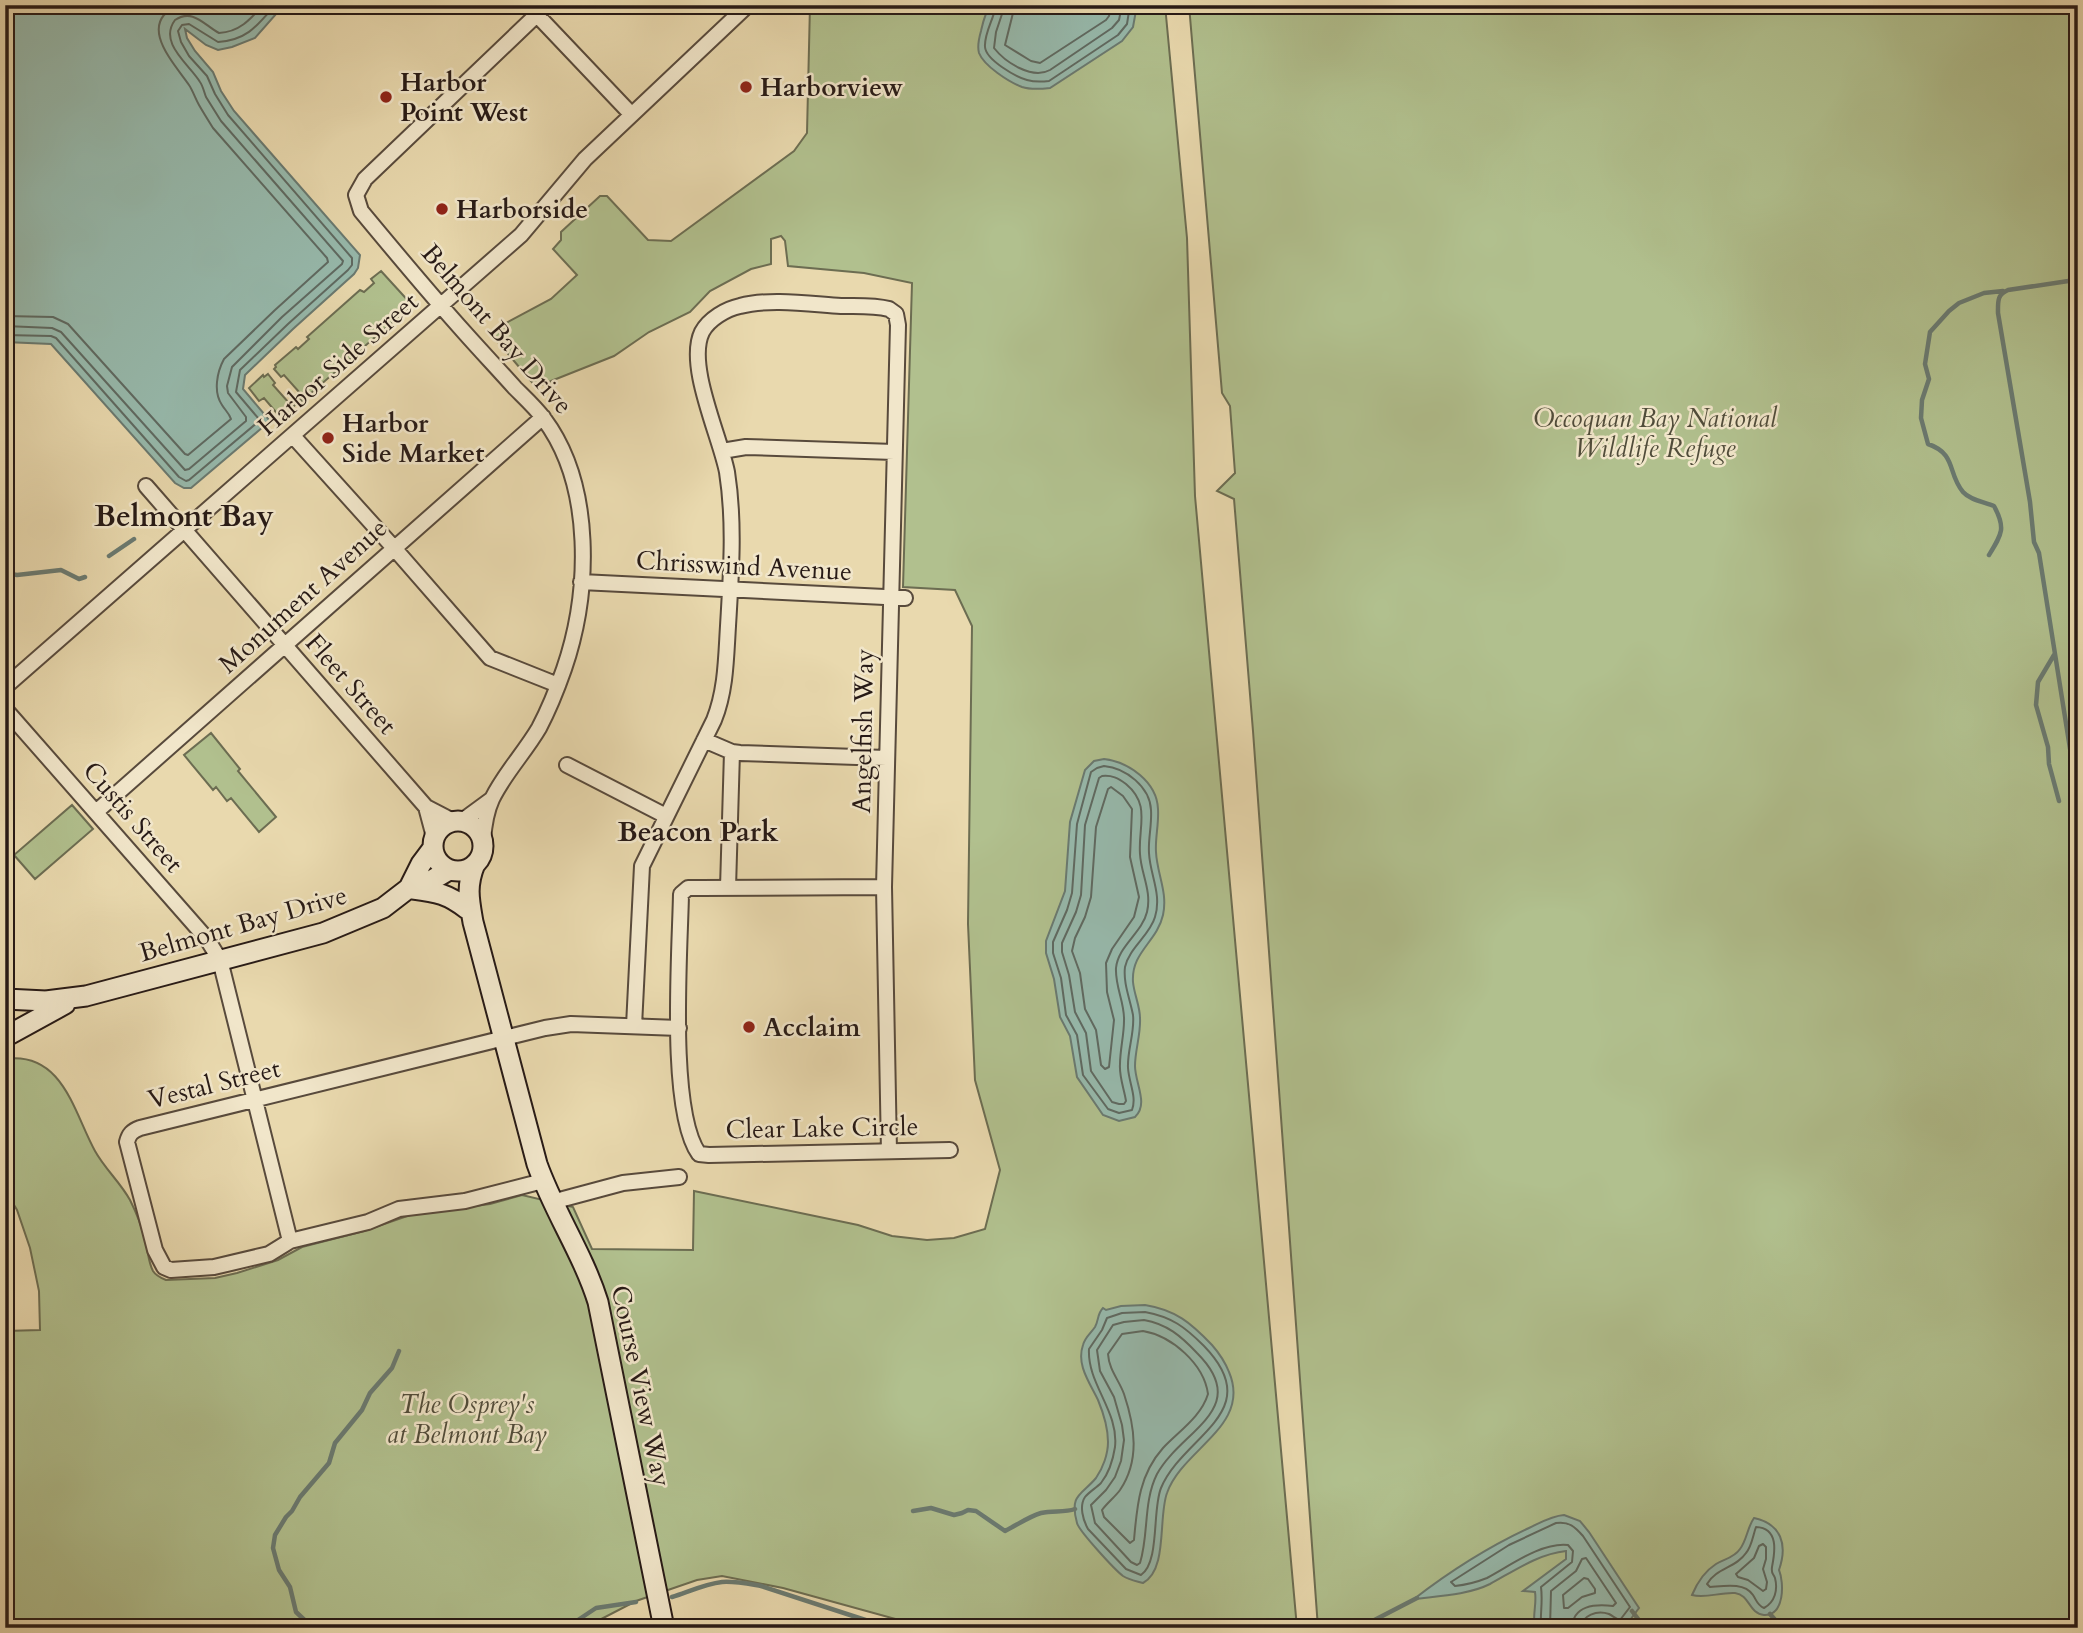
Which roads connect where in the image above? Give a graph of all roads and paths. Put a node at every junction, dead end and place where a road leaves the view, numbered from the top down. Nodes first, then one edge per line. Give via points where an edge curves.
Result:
1 (748, 5) edge
2 (542, 10) edge
3 (631, 114) junction
4 (441, 307) junction
5 (542, 416) junction
6 (293, 436) junction
7 (722, 450) junction
8 (894, 452) junction
9 (146, 486) dead end
10 (185, 530) junction
11 (394, 548) junction
12 (581, 582) junction
13 (730, 590) junction
14 (898, 597) junction
15 (284, 645) junction
16 (558, 685) junction
17 (5, 687) edge
18 (5, 709) edge
19 (704, 740) junction
20 (732, 752) junction
21 (886, 758) junction
22 (567, 765) dead end
23 (492, 799) junction
24 (426, 807) junction
25 (96, 812) junction
26 (666, 816) junction
27 (457, 821) junction
28 (483, 840) junction
29 (434, 843) junction
30 (475, 864) junction
31 (451, 870) junction
32 (884, 887) junction
33 (409, 888) junction
34 (728, 888) junction
35 (470, 915) junction
36 (220, 960) junction
37 (86, 996) junction
38 (5, 999) edge
39 (634, 1026) junction
40 (679, 1028) junction
41 (5, 1037) edge
42 (503, 1038) junction
43 (255, 1099) junction
44 (950, 1150) dead end
45 (889, 1151) junction
46 (679, 1177) dead end
47 (543, 1181) junction
48 (552, 1202) junction
49 (290, 1241) junction
50 (664, 1628) edge

1 - 3 street, Harbor Side Street
2 - 3 street
2 - 4 street, Belmont Bay Drive via 358,189 362,211
3 - 4 street, Harbor Side Street via 585,159 521,235
4 - 5 street, Belmont Bay Drive
4 - 6 street, Harbor Side Street
5 - 11 street, Monument Avenue
5 - 12 street, Belmont Bay Drive via 561,447 578,494
6 - 10 street, Harbor Side Street
6 - 11 street
7 - 8 street
7 - 8 street, Angelfish Way via 699,370 699,341 708,324 730,309 754,303 895,312
7 - 13 street via 733,528
8 - 14 street, Angelfish Way
9 - 10 street, Fleet Street
10 - 15 street, Fleet Street
10 - 17 street, Harbor Side Street
11 - 15 street, Monument Avenue
11 - 16 street via 490,658
12 - 13 street, Chrisswind Avenue
12 - 16 street, Belmont Bay Drive via 574,635
13 - 14 street, Chrisswind Avenue
13 - 19 street via 722,695
14 - 21 street, Angelfish Way
15 - 24 street, Fleet Street
15 - 25 street, Monument Avenue
16 - 23 street, Belmont Bay Drive via 538,730
18 - 25 street, Custis Street
19 - 20 street
19 - 26 street
20 - 21 street
20 - 34 street
21 - 32 street, Angelfish Way
22 - 26 street
23 - 27 street, Belmont Bay Drive
23 - 28 street, Belmont Bay Drive
24 - 27 street, Fleet Street
24 - 29 street, Fleet Street
25 - 36 street, Custis Street via 207,939
26 - 39 street via 640,874
27 - 28 street via 475,827
27 - 29 street, Belmont Bay Drive via 444,825
28 - 30 street, Belmont Bay Drive
29 - 31 street via 439,863
29 - 33 street, Belmont Bay Drive
30 - 31 street, Belmont Bay Drive via 467,870
30 - 35 street, Course View Way via 469,881
31 - 33 street, Belmont Bay Drive
31 - 35 street, Course View Way
32 - 34 street, Clear Lake Circle
32 - 45 street, Angelfish Way
33 - 35 street via 455,899
33 - 36 street, Belmont Bay Drive via 383,908 345,925
34 - 40 street, Clear Lake Circle via 688,888 681,894
35 - 42 street, Course View Way
36 - 37 street, Belmont Bay Drive
36 - 43 street
37 - 38 street, Belmont Bay Drive via 46,1001
37 - 41 street, Belmont Bay Drive
39 - 40 street
39 - 42 street via 571,1024
40 - 45 street, Clear Lake Circle via 681,1092 692,1144 699,1154
42 - 43 street, Vestal Street
42 - 47 street, Course View Way
43 - 49 street
43 - 49 street, Vestal Street via 133,1130 127,1142 129,1152 155,1250 164,1267 214,1268 270,1254
44 - 45 street, Clear Lake Circle
46 - 48 street via 623,1183
47 - 48 street, Course View Way
47 - 49 street, Vestal Street via 465,1202 409,1207
48 - 50 street, Course View Way via 598,1302

